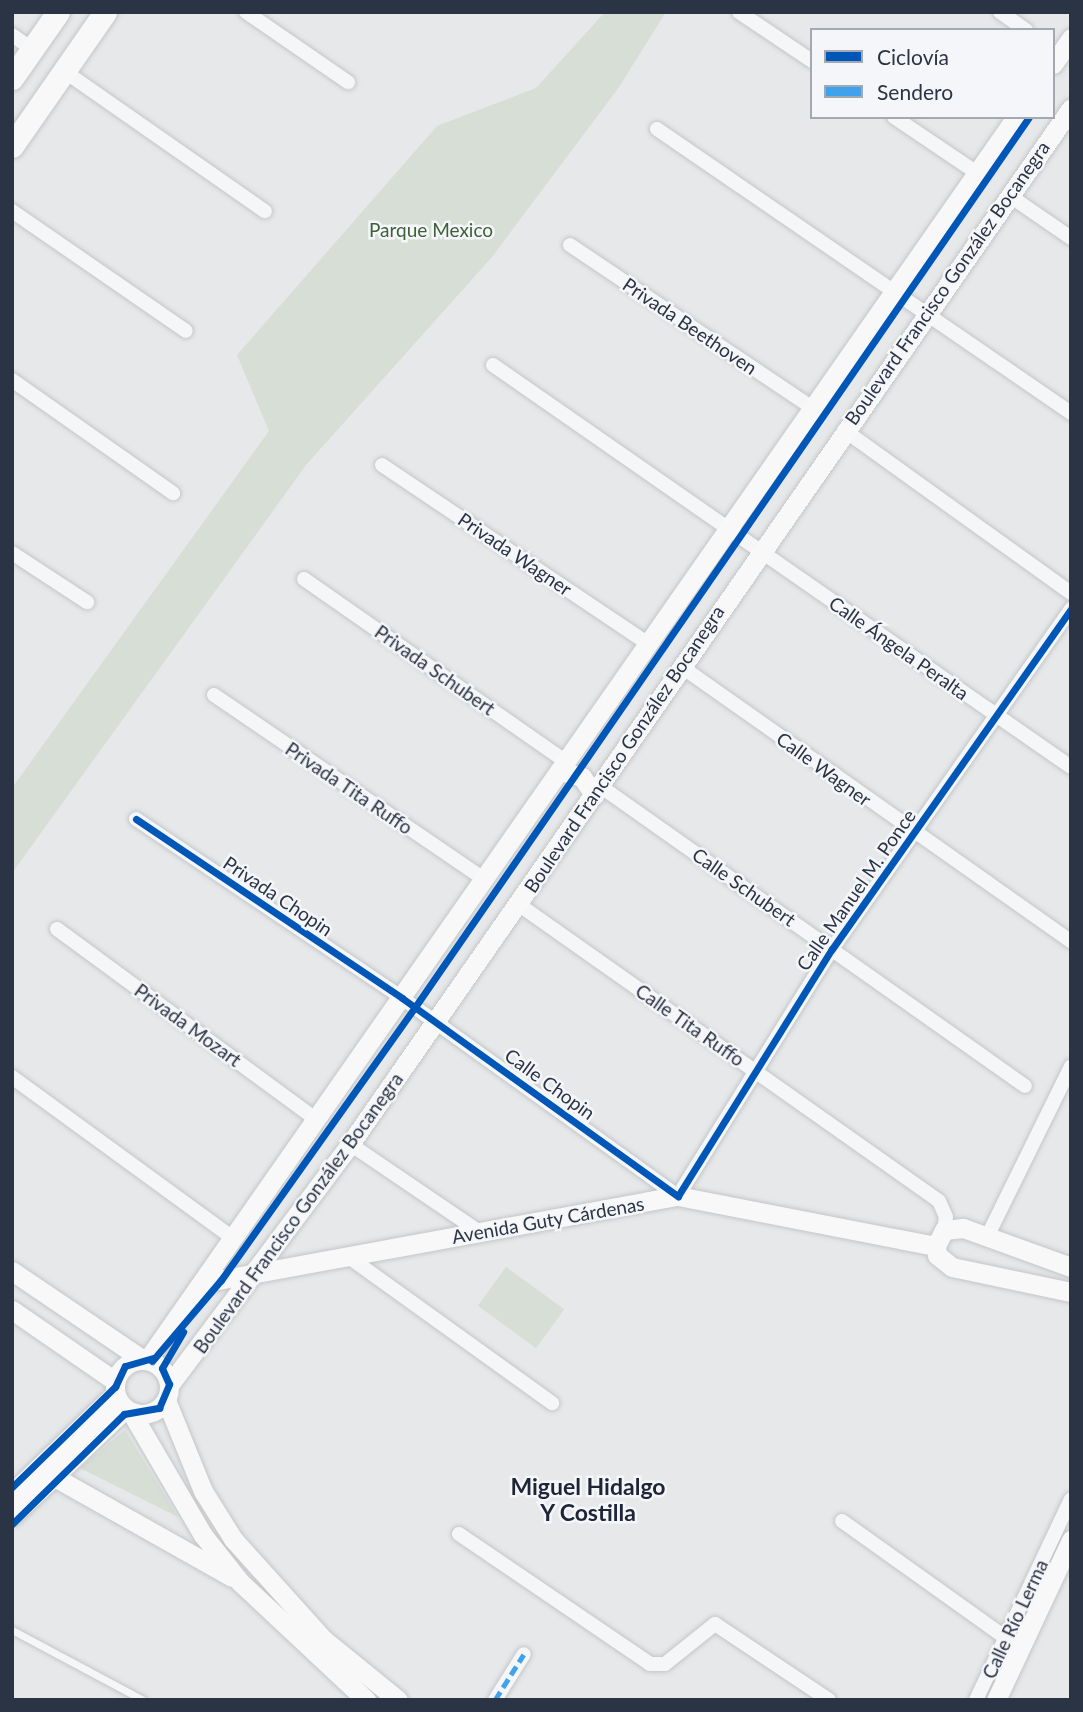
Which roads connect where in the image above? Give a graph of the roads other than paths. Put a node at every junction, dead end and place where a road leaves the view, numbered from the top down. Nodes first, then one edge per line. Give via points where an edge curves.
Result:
1 (58, 12) edge
2 (105, 12) edge
3 (246, 12) edge
4 (739, 12) edge
5 (1000, 12) edge
6 (1023, 28) edge
7 (12, 35) edge
8 (32, 49) junction
9 (810, 60) edge
10 (64, 71) junction
11 (12, 78) edge
12 (348, 82) dead end
13 (1071, 108) edge
14 (897, 119) edge
15 (1015, 119) edge
16 (657, 129) dead end
17 (12, 146) edge
18 (976, 173) junction
19 (1010, 196) junction
20 (12, 211) edge
21 (265, 211) dead end
22 (1071, 238) edge
23 (570, 245) dead end
24 (893, 291) junction
25 (926, 314) junction
26 (186, 331) dead end
27 (493, 365) dead end
28 (12, 380) edge
29 (811, 407) junction
30 (1071, 413) edge
31 (844, 430) junction
32 (382, 465) dead end
33 (173, 493) dead end
34 (728, 528) junction
35 (759, 551) junction
36 (12, 553) edge
37 (304, 579) dead end
38 (1071, 593) edge
39 (87, 602) dead end
40 (1071, 609) edge
41 (647, 643) junction
42 (682, 667) junction
43 (214, 695) dead end
44 (997, 715) junction
45 (563, 766) junction
46 (1071, 768) edge
47 (597, 790) junction
48 (136, 820) dead end
49 (915, 834) junction
50 (485, 880) junction
51 (518, 904) junction
52 (57, 929) dead end
53 (1071, 942) edge
54 (832, 949) junction
55 (402, 998) junction
56 (436, 1022) junction
57 (1071, 1066) edge
58 (754, 1070) junction
59 (12, 1077) edge
60 (1025, 1086) dead end
61 (318, 1121) junction
62 (350, 1144) junction
63 (678, 1196) junction
64 (481, 1233) junction
65 (988, 1235) junction
66 (940, 1238) junction
67 (234, 1239) junction
68 (346, 1255) junction
69 (1071, 1267) edge
70 (12, 1271) edge
71 (257, 1273) junction
72 (202, 1283) junction
73 (1071, 1292) edge
74 (12, 1311) edge
75 (145, 1359) junction
76 (168, 1392) junction
77 (122, 1399) junction
78 (552, 1403) dead end
79 (56, 1478) junction
80 (1071, 1499) edge
81 (14, 1507) edge
82 (842, 1521) dead end
83 (459, 1534) dead end
84 (1071, 1540) edge
85 (240, 1582) junction
86 (12, 1630) edge
87 (1013, 1643) junction
88 (524, 1654) dead end
89 (1002, 1698) edge
90 (144, 1700) edge
91 (366, 1700) edge
92 (398, 1700) edge
93 (495, 1700) edge
94 (829, 1700) edge
95 (976, 1700) edge

1 - 8 main road
2 - 10 main road
3 - 12 street
4 - 9 street
5 - 6 street
7 - 8 street
8 - 11 main road
10 - 17 main road
10 - 21 street
13 - 19 main road, Boulevard Francisco González Bocanegra
14 - 18 street
15 - 18 main road, Boulevard Francisco González Bocanegra
16 - 24 street
18 - 24 main road, Boulevard Francisco González Bocanegra
19 - 22 street
19 - 25 main road, Boulevard Francisco González Bocanegra
20 - 26 street
23 - 29 street, Privada Beethoven
24 - 25 street
24 - 29 main road, Boulevard Francisco González Bocanegra
25 - 30 street
25 - 31 main road, Boulevard Francisco González Bocanegra
27 - 34 street, Calle Ángela Peralta
28 - 33 street
29 - 34 main road, Boulevard Francisco González Bocanegra
31 - 35 main road, Boulevard Francisco González Bocanegra
31 - 38 street
32 - 41 street, Privada Wagner
34 - 35 street, Calle Ángela Peralta
34 - 41 main road, Boulevard Francisco González Bocanegra
35 - 42 main road, Boulevard Francisco González Bocanegra
35 - 44 street, Calle Ángela Peralta
36 - 39 street
37 - 45 street, Privada Schubert
40 - 44 street, Calle Manuel M. Ponce
41 - 45 main road, Boulevard Francisco González Bocanegra
42 - 47 main road, Boulevard Francisco González Bocanegra
42 - 49 street, Calle Wagner
43 - 50 street, Privada Tita Ruffo
44 - 46 street, Calle Ángela Peralta
44 - 49 street, Calle Manuel M. Ponce
45 - 47 main road
45 - 50 main road, Boulevard Francisco González Bocanegra
47 - 51 main road, Boulevard Francisco González Bocanegra
47 - 54 street, Calle Schubert
48 - 55 street, Privada Chopin
49 - 53 street, Calle Wagner
49 - 54 street, Calle Manuel M. Ponce
50 - 55 main road, Boulevard Francisco González Bocanegra
51 - 56 main road, Boulevard Francisco González Bocanegra
51 - 58 street, Calle Tita Ruffo
52 - 61 street, Privada Mozart
54 - 58 street, Calle Manuel M. Ponce
54 - 60 street, Calle Schubert
55 - 56 street, Calle Chopin
55 - 61 main road, Boulevard Francisco González Bocanegra
56 - 62 main road, Boulevard Francisco González Bocanegra
56 - 63 street, Calle Chopin
57 - 65 street
58 - 63 street, Calle Manuel M. Ponce
58 - 66 street, Calle Tita Ruffo via 939,1201 946,1217
59 - 67 street
61 - 67 main road, Boulevard Francisco González Bocanegra
62 - 64 street
62 - 71 main road, Boulevard Francisco González Bocanegra
63 - 64 main road, Avenida Guty Cárdenas
63 - 66 main road, Avenida Guty Cárdenas
64 - 68 main road, Avenida Guty Cárdenas
65 - 66 main road, Avenida Guty Cárdenas via 963,1228
65 - 69 main road, Avenida Guty Cárdenas
66 - 73 main road via 937,1255 952,1267
67 - 72 main road, Boulevard Francisco González Bocanegra
68 - 71 main road, Avenida Guty Cárdenas
68 - 78 street
70 - 75 main road
71 - 72 main road, Avenida Guty Cárdenas
71 - 76 main road, Boulevard Francisco González Bocanegra
72 - 75 main road, Boulevard Francisco González Bocanegra
74 - 77 main road
75 - 76 main road via 162,1368
75 - 77 main road via 125,1366
76 - 77 main road via 151,1413
76 - 92 main road via 198,1481 233,1539 324,1640
77 - 79 main road
77 - 81 main road
77 - 85 main road via 203,1535
79 - 81 main road
79 - 85 main road
80 - 87 street, Calle Río Lerma
82 - 87 street
83 - 94 street via 656,1666 715,1624
84 - 87 main road, Calle Río Lerma
85 - 91 main road
86 - 90 lane
87 - 89 main road, Calle Río Lerma
87 - 95 street, Calle Río Lerma
88 - 93 street

